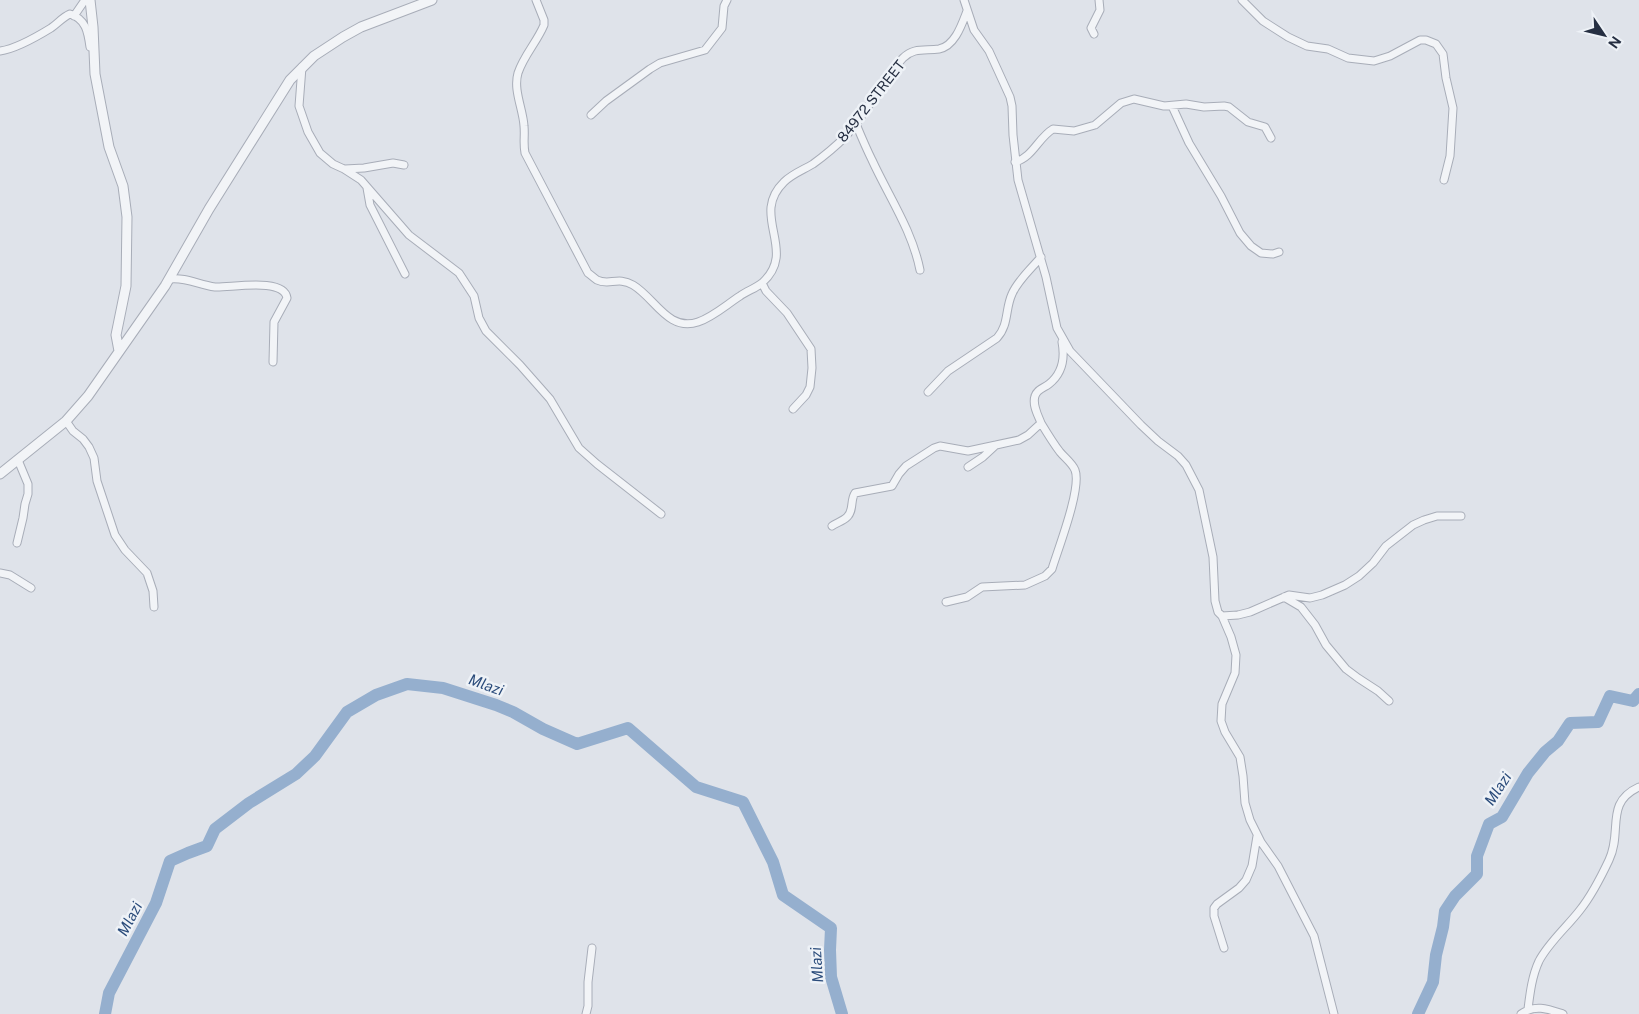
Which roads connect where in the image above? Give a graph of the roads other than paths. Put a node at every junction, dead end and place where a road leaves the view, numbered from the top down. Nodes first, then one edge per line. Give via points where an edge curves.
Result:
1 (85, 0) edge
2 (90, 0) edge
3 (432, 0) edge
4 (536, 0) edge
5 (727, 0) edge
6 (964, 0) edge
7 (1099, 0) edge
8 (1242, 0) edge
9 (966, 11) junction
10 (74, 16) junction
11 (1094, 34) dead end
12 (0, 51) edge
13 (302, 67) junction
14 (95, 74) junction
15 (1172, 106) junction
16 (591, 115) dead end
17 (856, 124) junction
18 (1271, 138) dead end
19 (1015, 162) junction
20 (404, 166) dead end
21 (344, 169) junction
22 (1444, 180) dead end
23 (367, 188) junction
24 (1279, 252) dead end
25 (1041, 257) junction
26 (920, 270) dead end
27 (405, 274) dead end
28 (170, 279) junction
29 (762, 283) junction
30 (1062, 339) junction
31 (119, 351) junction
32 (273, 362) dead end
33 (928, 392) dead end
34 (794, 409) dead end
35 (66, 421) junction
36 (1041, 423) junction
37 (996, 445) junction
38 (18, 460) junction
39 (968, 467) dead end
40 (0, 474) edge
41 (661, 514) dead end
42 (1460, 516) dead end
43 (832, 526) dead end
44 (17, 543) dead end
45 (0, 573) edge
46 (31, 588) dead end
47 (1284, 597) junction
48 (946, 602) dead end
49 (154, 607) dead end
50 (1222, 616) junction
51 (1389, 701) dead end
52 (1639, 787) edge
53 (1257, 836) junction
54 (592, 948) dead end
55 (1224, 948) dead end
56 (1524, 1012) edge
57 (586, 1014) edge
58 (1334, 1014) edge
59 (1563, 1014) edge

1 - 10 street
2 - 14 street
3 - 13 street via 361,27
4 - 29 street via 544,25 522,63 516,85 525,153 588,273 598,280 623,280 633,284 677,324 691,324 704,319
5 - 16 street via 722,28 705,50 660,63
6 - 9 street
7 - 11 street via 1100,10 1091,28
8 - 22 street via 1263,21 1288,37 1348,58 1374,61 1420,40 1436,44 1443,54 1453,108 1450,156
9 - 17 street, 84972 STREET via 954,39 946,46 921,49 903,58
9 - 19 street via 1010,97
10 - 12 street via 65,16 42,33
10 - 14 street via 87,28
13 - 21 street via 301,115 320,153
13 - 28 street via 263,122
14 - 31 street via 125,199 126,286 116,335
15 - 18 street via 1229,107 1248,122 1265,127
15 - 19 street via 1134,99 1126,101 1095,126 1054,129 1029,155
15 - 24 street via 1240,234 1261,253
17 - 26 street via 904,221
17 - 29 street, 84972 STREET via 832,149 784,181 775,192 770,214 776,262
19 - 25 street
20 - 21 street via 393,163
21 - 23 street
23 - 27 street via 370,205
23 - 41 street via 409,235 458,273 474,296 486,331 550,399 579,448
25 - 30 street via 1053,314
25 - 33 street via 1011,295 1005,325 997,338 948,371
28 - 31 street
28 - 32 street via 185,278 217,287 260,285 284,291 287,298 274,322
29 - 34 street via 811,348 810,387
30 - 36 street via 1063,365 1056,377 1038,390 1034,398
30 - 50 street via 1070,352 1158,441 1178,456 1192,475 1199,490 1209,534 1215,601
31 - 35 street
35 - 38 street
35 - 49 street via 89,447 115,535 146,573 153,591
36 - 37 street via 1028,436
36 - 48 street via 1076,474 1072,506 1052,569 1025,585 982,587 967,597
37 - 39 street
37 - 43 street via 973,450 940,446 929,450 902,469 892,486 852,496 848,516
38 - 40 street
38 - 44 street via 28,484 28,494
42 - 47 street via 1437,516 1413,525 1386,546 1368,569 1345,585 1315,597
45 - 46 street via 10,575
47 - 50 street via 1250,612
47 - 51 street via 1301,607 1346,669
50 - 53 street via 1231,637 1236,666 1223,699 1221,716 1225,732 1240,758 1246,810
52 - 56 street via 1624,796 1619,804 1615,844 1600,878 1581,909 1538,963
53 - 55 street via 1246,880 1214,908
53 - 58 street via 1278,866 1314,936
54 - 57 street
56 - 59 street via 1541,1008

